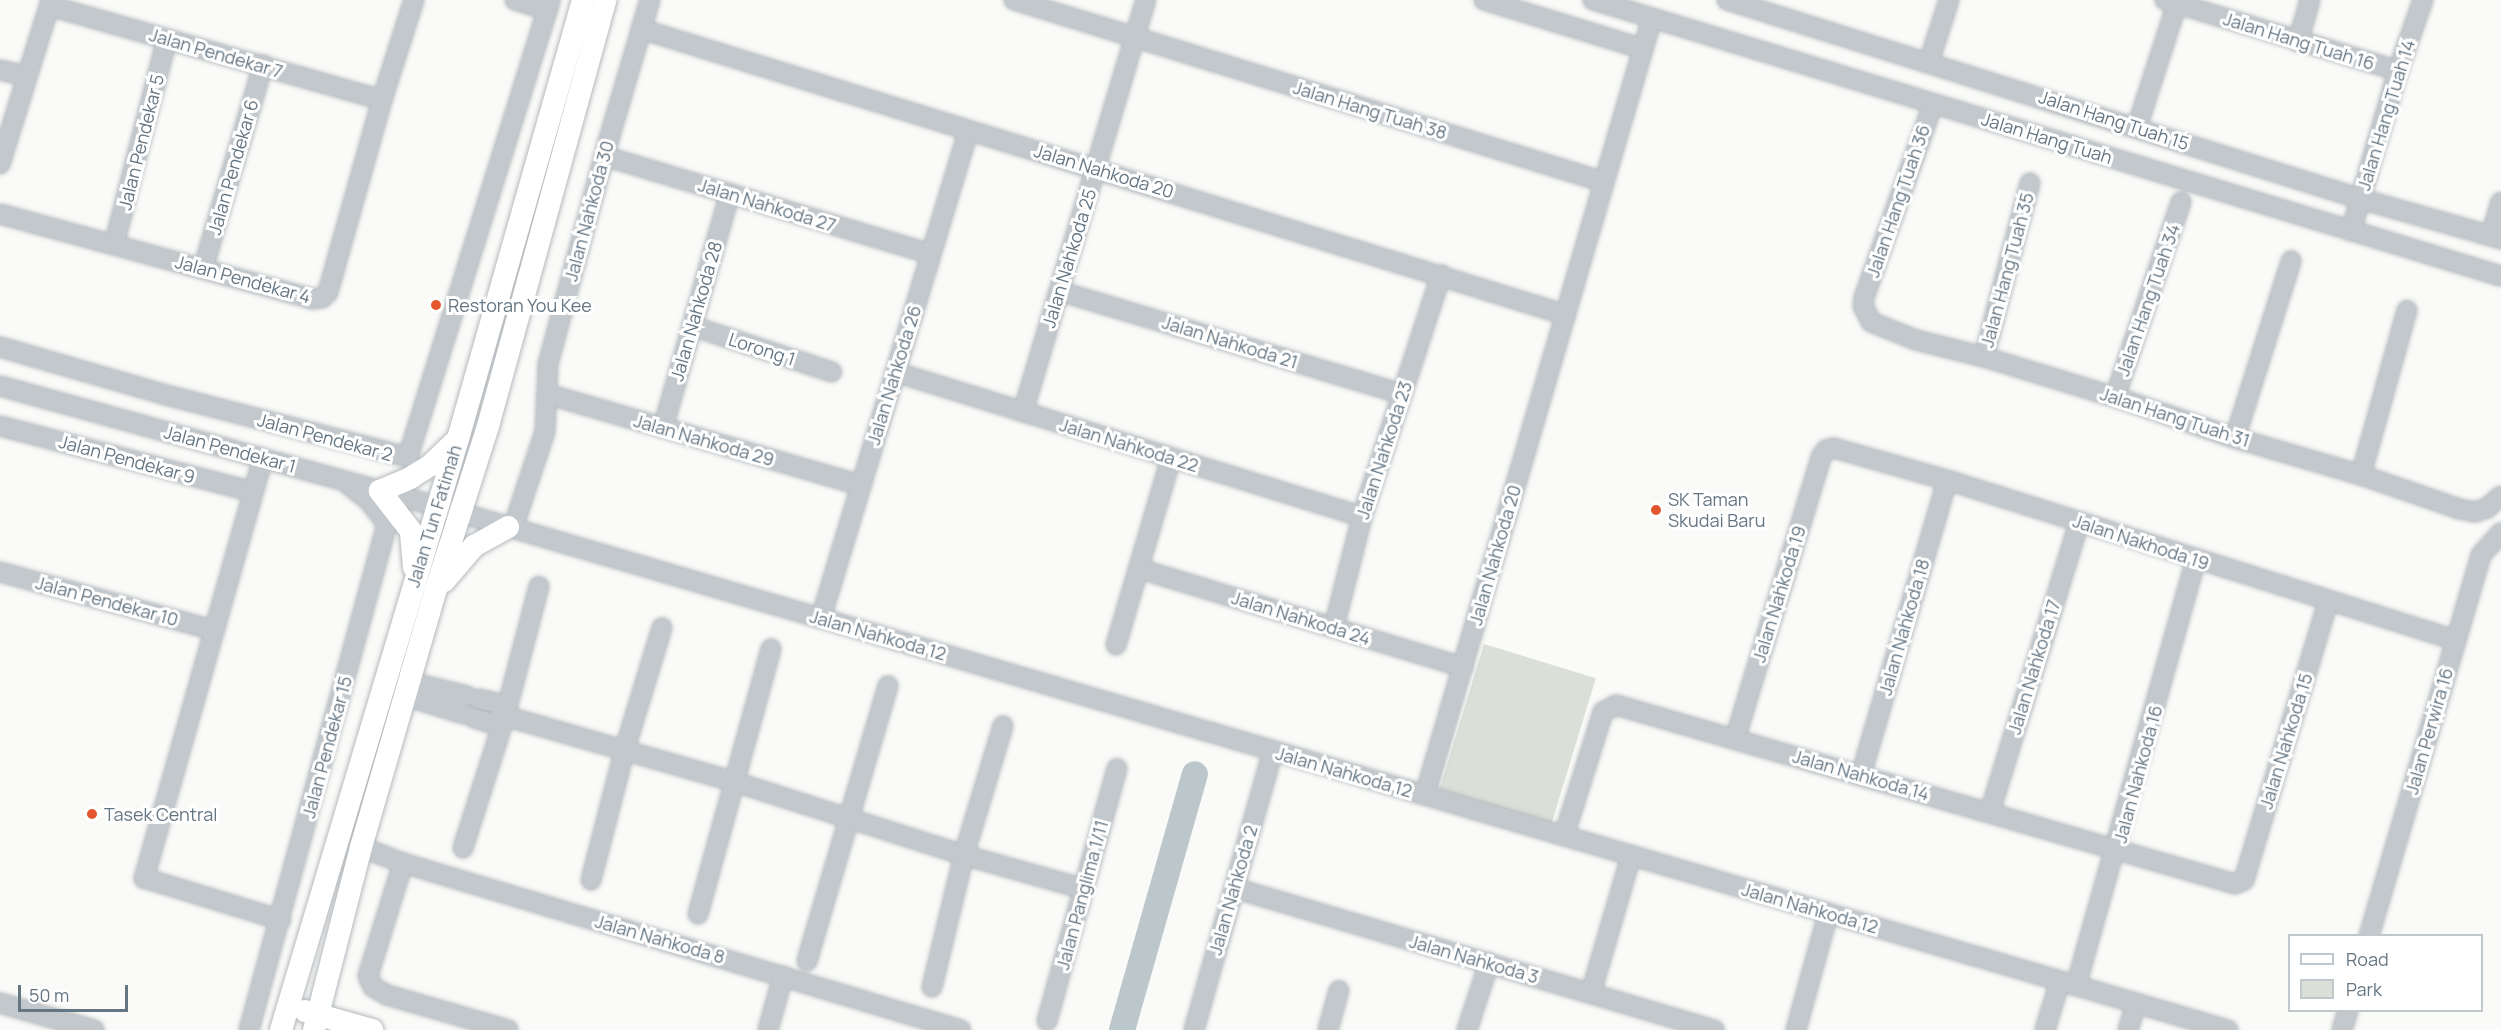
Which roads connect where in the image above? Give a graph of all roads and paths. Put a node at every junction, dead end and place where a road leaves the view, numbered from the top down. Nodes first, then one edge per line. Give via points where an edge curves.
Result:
1 (414, 0) edge
2 (515, 0) edge
3 (583, 0) edge
4 (604, 0) edge
5 (650, 0) edge
6 (1014, 0) edge
7 (1146, 0) edge
8 (1484, 0) edge
9 (1593, 0) edge
10 (1727, 0) edge
11 (1949, 0) edge
12 (2310, 0) edge
13 (2423, 0) edge
14 (2171, 2) edge
15 (50, 3) edge
16 (549, 5) edge
17 (2202, 5) edge
18 (1652, 18) junction
19 (641, 29) junction
20 (1135, 38) junction
21 (167, 39) junction
22 (2298, 42) junction
23 (1643, 49) junction
24 (1929, 62) junction
25 (263, 65) junction
26 (0, 70) edge
27 (2398, 71) junction
28 (26, 76) junction
29 (382, 99) junction
30 (1933, 104) junction
31 (2137, 127) junction
32 (968, 132) junction
33 (604, 156) junction
34 (0, 164) edge
35 (1096, 168) junction
36 (1604, 183) junction
37 (2030, 183) dead end
38 (729, 193) junction
39 (2361, 199) junction
40 (2181, 202) dead end
41 (2501, 202) edge
42 (0, 214) edge
43 (2351, 231) junction
44 (2496, 238) edge
45 (114, 244) junction
46 (931, 254) junction
47 (2291, 261) dead end
48 (202, 269) junction
49 (1441, 275) junction
50 (2501, 276) edge
51 (1059, 291) junction
52 (1864, 298) joint
53 (2407, 310) dead end
54 (1566, 315) junction
55 (692, 326) junction
56 (0, 347) edge
57 (1984, 357) junction
58 (832, 372) dead end
59 (895, 372) junction
60 (0, 386) edge
61 (547, 394) junction
62 (1402, 394) junction
63 (2115, 397) junction
64 (1023, 412) junction
65 (0, 426) edge
66 (663, 428) junction
67 (2235, 438) junction
68 (458, 439) junction
69 (1826, 450) joint
70 (263, 458) junction
71 (1171, 458) junction
72 (2361, 475) junction
73 (343, 480) junction
74 (1947, 480) junction
75 (861, 485) junction
76 (380, 491) junction
77 (253, 492) junction
78 (2501, 496) edge
79 (438, 506) junction
80 (460, 513) junction
81 (1362, 517) junction
82 (2079, 522) junction
83 (511, 527) junction
84 (2501, 533) edge
85 (2196, 560) junction
86 (1140, 569) junction
87 (0, 572) edge
88 (414, 584) junction
89 (539, 586) dead end
90 (436, 590) junction
91 (2328, 602) junction
92 (821, 618) junction
93 (662, 627) dead end
94 (1334, 627) junction
95 (214, 630) junction
96 (2455, 640) junction
97 (1116, 645) dead end
98 (771, 649) dead end
99 (1463, 667) junction
100 (888, 686) dead end
101 (407, 689) junction
102 (505, 716) junction
103 (1003, 726) dead end
104 (1735, 739) junction
105 (365, 748) junction
106 (1273, 751) junction
107 (624, 752) junction
108 (1117, 769) dead end
109 (1861, 775) junction
110 (735, 782) junction
111 (1425, 795) junction
112 (1990, 812) junction
113 (848, 819) junction
114 (1564, 836) junction
115 (361, 847) junction
116 (463, 848) dead end
117 (2116, 850) junction
118 (964, 855) junction
119 (1631, 856) junction
120 (403, 863) junction
121 (591, 880) dead end
122 (2244, 880) joint
123 (1234, 888) junction
124 (1084, 889) junction
125 (698, 914) dead end
126 (1828, 914) junction
127 (281, 920) junction
128 (2370, 934) edge
129 (807, 961) dead end
130 (1489, 963) junction
131 (783, 976) junction
132 (2068, 984) junction
133 (932, 987) dead end
134 (1339, 990) dead end
135 (1591, 993) junction
136 (0, 1003) edge
137 (2136, 1004) junction
138 (289, 1006) junction
139 (2348, 1012) edge
140 (1047, 1021) dead end
141 (316, 1022) edge
142 (1709, 1029) edge
143 (94, 1030) edge
144 (249, 1030) edge
145 (281, 1030) edge
146 (372, 1030) edge
147 (508, 1030) edge
148 (768, 1030) edge
149 (961, 1030) edge
150 (1194, 1030) edge
151 (1328, 1030) edge
152 (1467, 1030) edge
153 (1796, 1030) edge
154 (2045, 1030) edge
155 (2128, 1030) edge
156 (2228, 1030) edge
157 (2342, 1030) edge

1 - 29 street, Jalan Pendekar 4
2 - 16 street
3 - 68 main road, Jalan Tun Fatimah
4 - 80 main road, Jalan Tun Fatimah via 488,426
5 - 19 street, Jalan Nahkoda 30
6 - 20 street, Jalan Hang Tuah 38
7 - 20 street, Jalan Nahkoda 25
8 - 23 street
9 - 18 street, Jalan Hang Tuah
10 - 24 street, Jalan Hang Tuah 15
11 - 24 street
12 - 22 street
13 - 27 street, Jalan Hang Tuah 14
14 - 17 street, Jalan Hang Tuah 16
14 - 31 street
15 - 21 street, Jalan Pendekar 7
15 - 28 street
16 - 56 street, Jalan Pendekar 2 via 408,457 170,396
17 - 22 street, Jalan Hang Tuah 16
18 - 23 street, Jalan Nahkoda 20
18 - 30 street, Jalan Hang Tuah
19 - 32 street, Jalan Nahkoda 20
19 - 33 street, Jalan Nahkoda 30
20 - 35 street, Jalan Nahkoda 25
20 - 36 street, Jalan Hang Tuah 38
21 - 25 street, Jalan Pendekar 7
21 - 45 street, Jalan Pendekar 5
22 - 27 street, Jalan Hang Tuah 16
23 - 36 street, Jalan Nahkoda 20
24 - 31 street, Jalan Hang Tuah 15
25 - 29 street, Jalan Pendekar 7
25 - 48 street, Jalan Pendekar 6
26 - 28 street
27 - 39 street, Jalan Hang Tuah 14
28 - 34 street
29 - 48 street, Jalan Pendekar 4 via 328,292 322,298
30 - 43 street, Jalan Hang Tuah
30 - 52 street, Jalan Hang Tuah 36
31 - 39 street, Jalan Hang Tuah 15
32 - 35 street, Jalan Nahkoda 20
32 - 46 street, Jalan Nahkoda 26
33 - 38 street, Jalan Nahkoda 27
33 - 61 street, Jalan Nahkoda 30 via 548,364
35 - 49 street, Jalan Nahkoda 20
35 - 51 street, Jalan Nahkoda 25
36 - 54 street, Jalan Nahkoda 20
37 - 57 street, Jalan Hang Tuah 35
38 - 46 street, Jalan Nahkoda 27
38 - 55 street, Jalan Nahkoda 28
39 - 43 street, Jalan Hang Tuah 14
39 - 44 street, Jalan Hang Tuah 15
40 - 63 street, Jalan Hang Tuah 34
41 - 44 street
42 - 45 street, Jalan Pendekar 4
43 - 50 street, Jalan Hang Tuah
45 - 48 street, Jalan Pendekar 4
46 - 59 street, Jalan Nahkoda 26
47 - 67 street
49 - 54 street, Jalan Nahkoda 20
49 - 62 street, Jalan Nahkoda 23
51 - 62 street, Jalan Nahkoda 21
51 - 64 street, Jalan Nahkoda 25
52 - 57 street, Jalan Hang Tuah 31 via 1863,306 1871,322 1916,340
53 - 72 street
54 - 99 street, Jalan Nahkoda 20
55 - 58 street, Lorong 1
55 - 66 street, Jalan Nahkoda 28
57 - 63 street, Jalan Hang Tuah 31
59 - 64 street, Jalan Nahkoda 22
59 - 75 street, Jalan Nahkoda 26
60 - 70 street, Jalan Pendekar 1
61 - 66 street, Jalan Nahkoda 29
61 - 83 street, Jalan Nahkoda 30 via 545,432
62 - 81 street, Jalan Nahkoda 23
63 - 67 street, Jalan Hang Tuah 31
64 - 71 street, Jalan Nahkoda 22
65 - 77 street, Jalan Pendekar 9
66 - 75 street, Jalan Nahkoda 29
67 - 72 street, Jalan Hang Tuah 31
68 - 76 main road via 432,464
68 - 79 main road, Jalan Tun Fatimah
69 - 74 street, Jalan Nakhoda 19 via 1834,448
69 - 104 street, Jalan Nahkoda 19
70 - 73 street, Jalan Pendekar 1
70 - 77 street
71 - 81 street, Jalan Nahkoda 22
71 - 86 street
72 - 78 street, Jalan Hang Tuah 31 via 2475,512
73 - 76 street, Jalan Pendekar 1
73 - 127 street, Jalan Pendekar 15 via 368,500 387,524
74 - 82 street, Jalan Nakhoda 19
74 - 109 street, Jalan Nahkoda 18
75 - 92 street, Jalan Nahkoda 26
76 - 79 street, Jalan Pendekar 1
76 - 88 main road via 411,531
77 - 95 street
79 - 80 street, Jalan Pendekar 1
79 - 88 main road, Jalan Tun Fatimah
80 - 83 street, Jalan Nahkoda 12
80 - 90 main road, Jalan Tun Fatimah
81 - 94 street, Jalan Nahkoda 23
82 - 85 street, Jalan Nakhoda 19
82 - 112 street, Jalan Nahkoda 17
83 - 90 main road via 474,546
83 - 92 street, Jalan Nahkoda 12
84 - 96 street, Jalan Perwira 16 via 2481,555
85 - 91 street, Jalan Nakhoda 19
85 - 117 street, Jalan Nahkoda 16
86 - 94 street, Jalan Nahkoda 24
86 - 97 street
87 - 95 street, Jalan Pendekar 10
88 - 105 main road, Jalan Tun Fatimah
89 - 102 street
90 - 101 main road, Jalan Tun Fatimah
91 - 96 street, Jalan Nakhoda 19
91 - 122 street, Jalan Nahkoda 15
92 - 106 street, Jalan Nahkoda 12
93 - 107 street
94 - 99 street, Jalan Nahkoda 24
95 - 127 street via 144,878
96 - 128 street, Jalan Perwira 16
98 - 110 street
99 - 111 street, Jalan Nahkoda 20
100 - 113 street
101 - 102 street via 471,707 496,703
101 - 105 main road via 401,680 392,687 377,741
101 - 115 main road, Jalan Tun Fatimah
102 - 107 street
102 - 116 street
103 - 118 street
104 - 109 street, Jalan Nahkoda 14
104 - 114 street, Jalan Nahkoda 14 via 1616,705 1603,712
105 - 138 main road, Jalan Tun Fatimah
106 - 111 street, Jalan Nahkoda 12
106 - 123 street, Jalan Nahkoda 2
107 - 110 street
107 - 121 street
108 - 124 street, Jalan Panglima 1/11
109 - 112 street, Jalan Nahkoda 14
110 - 113 street
110 - 125 street
111 - 114 street, Jalan Nahkoda 12
112 - 117 street, Jalan Nahkoda 14
113 - 118 street
113 - 129 street
114 - 119 street, Jalan Nahkoda 12
115 - 120 street, Jalan Nahkoda 8
115 - 141 main road, Jalan Tun Fatimah
117 - 122 street, Jalan Nahkoda 14 via 2221,882 2235,884
117 - 132 street, Jalan Nahkoda 16
118 - 124 street
118 - 133 street
119 - 126 street, Jalan Nahkoda 12
119 - 135 street
120 - 131 street, Jalan Nahkoda 8
120 - 147 street via 368,976 373,987 387,995
123 - 130 street, Jalan Nahkoda 3
123 - 150 street, Jalan Nahkoda 2
124 - 140 street, Jalan Panglima 1/11
126 - 132 street, Jalan Nahkoda 12
126 - 153 street
127 - 144 street, Jalan Pendekar 15
130 - 135 street, Jalan Nahkoda 3
130 - 152 street
131 - 148 street
131 - 149 street, Jalan Nahkoda 8
132 - 137 street, Jalan Nahkoda 12
132 - 154 street, Jalan Nahkoda 16
134 - 151 street
135 - 142 street, Jalan Nahkoda 3
136 - 143 street
137 - 155 street
137 - 156 street, Jalan Nahkoda 12
138 - 141 main road
138 - 145 main road, Jalan Tun Fatimah
139 - 157 street
141 - 146 main road

